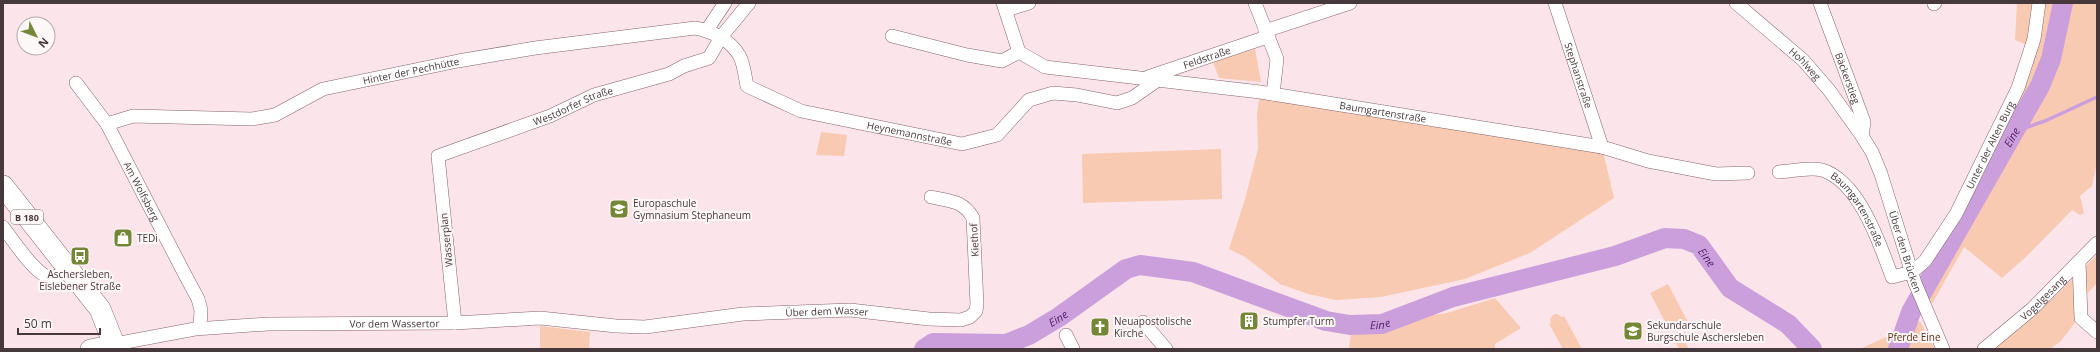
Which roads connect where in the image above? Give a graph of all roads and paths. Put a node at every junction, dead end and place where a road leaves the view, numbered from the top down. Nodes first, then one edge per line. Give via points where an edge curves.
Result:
1 (725, 3) edge
2 (749, 3) edge
3 (1030, 3) edge
4 (1254, 3) edge
5 (1350, 3) edge
6 (1555, 3) edge
7 (1736, 3) edge
8 (1820, 3) edge
9 (2039, 3) edge
10 (1004, 7) edge
11 (707, 30) junction
12 (1266, 34) junction
13 (892, 36) dead end
14 (721, 37) junction
15 (1019, 52) junction
16 (1152, 79) junction
17 (76, 83) dead end
18 (1273, 94) junction
19 (107, 124) junction
20 (1862, 136) junction
21 (1602, 147) junction
22 (438, 156) joint
23 (1779, 172) dead end
24 (1748, 173) dead end
25 (3, 186) edge
26 (931, 197) dead end
27 (3, 227) edge
28 (2097, 243) edge
29 (2079, 262) junction
30 (69, 269) junction
31 (1913, 278) junction
32 (976, 311) joint
33 (1142, 322) dead end
34 (455, 323) junction
35 (676, 324) joint
36 (200, 328) junction
37 (2097, 332) edge
38 (1066, 335) dead end
39 (115, 347) edge
40 (90, 349) edge
41 (1073, 349) edge
42 (1166, 349) edge
43 (1943, 349) edge
44 (1984, 349) edge

1 - 11 street
2 - 14 street
3 - 10 street
4 - 12 street
5 - 12 street, Feldstraße
6 - 21 street, Stephanstraße
7 - 20 street, Hohlweg via 1803,60 1829,90
8 - 20 street, Bäckerstieg via 1864,122
9 - 31 street, Unter der Alten Burg via 2034,39 2018,88 1956,214
10 - 15 street
11 - 14 street, Hinter der Pechhütte
11 - 19 street, Hinter der Pechhütte via 695,28 535,48 458,61 323,89 275,116 252,119 133,116
12 - 16 street, Feldstraße
12 - 18 street via 1277,60
13 - 15 street via 1002,61
14 - 16 street, Heynemannstraße via 739,56 747,86 801,111 962,144 996,135 1029,100 1053,93 1077,95 1116,104 1132,98
14 - 22 street, Westdorfer Straße via 709,58 669,74 594,96 550,116
15 - 16 street, Baumgartenstraße via 1046,67
16 - 18 street, Baumgartenstraße
17 - 19 street, Am Wolfsberg
18 - 21 street, Baumgartenstraße
19 - 36 street, Am Wolfsberg via 198,299 201,310
20 - 31 street, Über den Brücken via 1872,152
21 - 24 street, Baumgartenstraße via 1648,161 1716,174
22 - 34 street, Wasserplan
23 - 31 street, Baumgartenstraße via 1821,170 1833,174 1848,187 1860,205 1892,277
25 - 30 main road, B 180
26 - 32 street, Kiethof via 956,202 967,208 973,218
27 - 30 street via 39,271 48,277 57,276
28 - 29 street, Vogelgesang
29 - 37 street via 2081,318
29 - 44 street, Vogelgesang via 2032,309
30 - 39 main road, B 180 via 100,309
31 - 43 street, Über den Brücken
32 - 35 street, Über dem Wasser via 970,317 961,320 850,310 743,314
33 - 42 street
34 - 35 street, Vor dem Wassertor via 540,318 616,326
34 - 36 street, Vor dem Wassertor via 282,324
36 - 39 street, Vor dem Wassertor
38 - 41 street
39 - 40 main road

